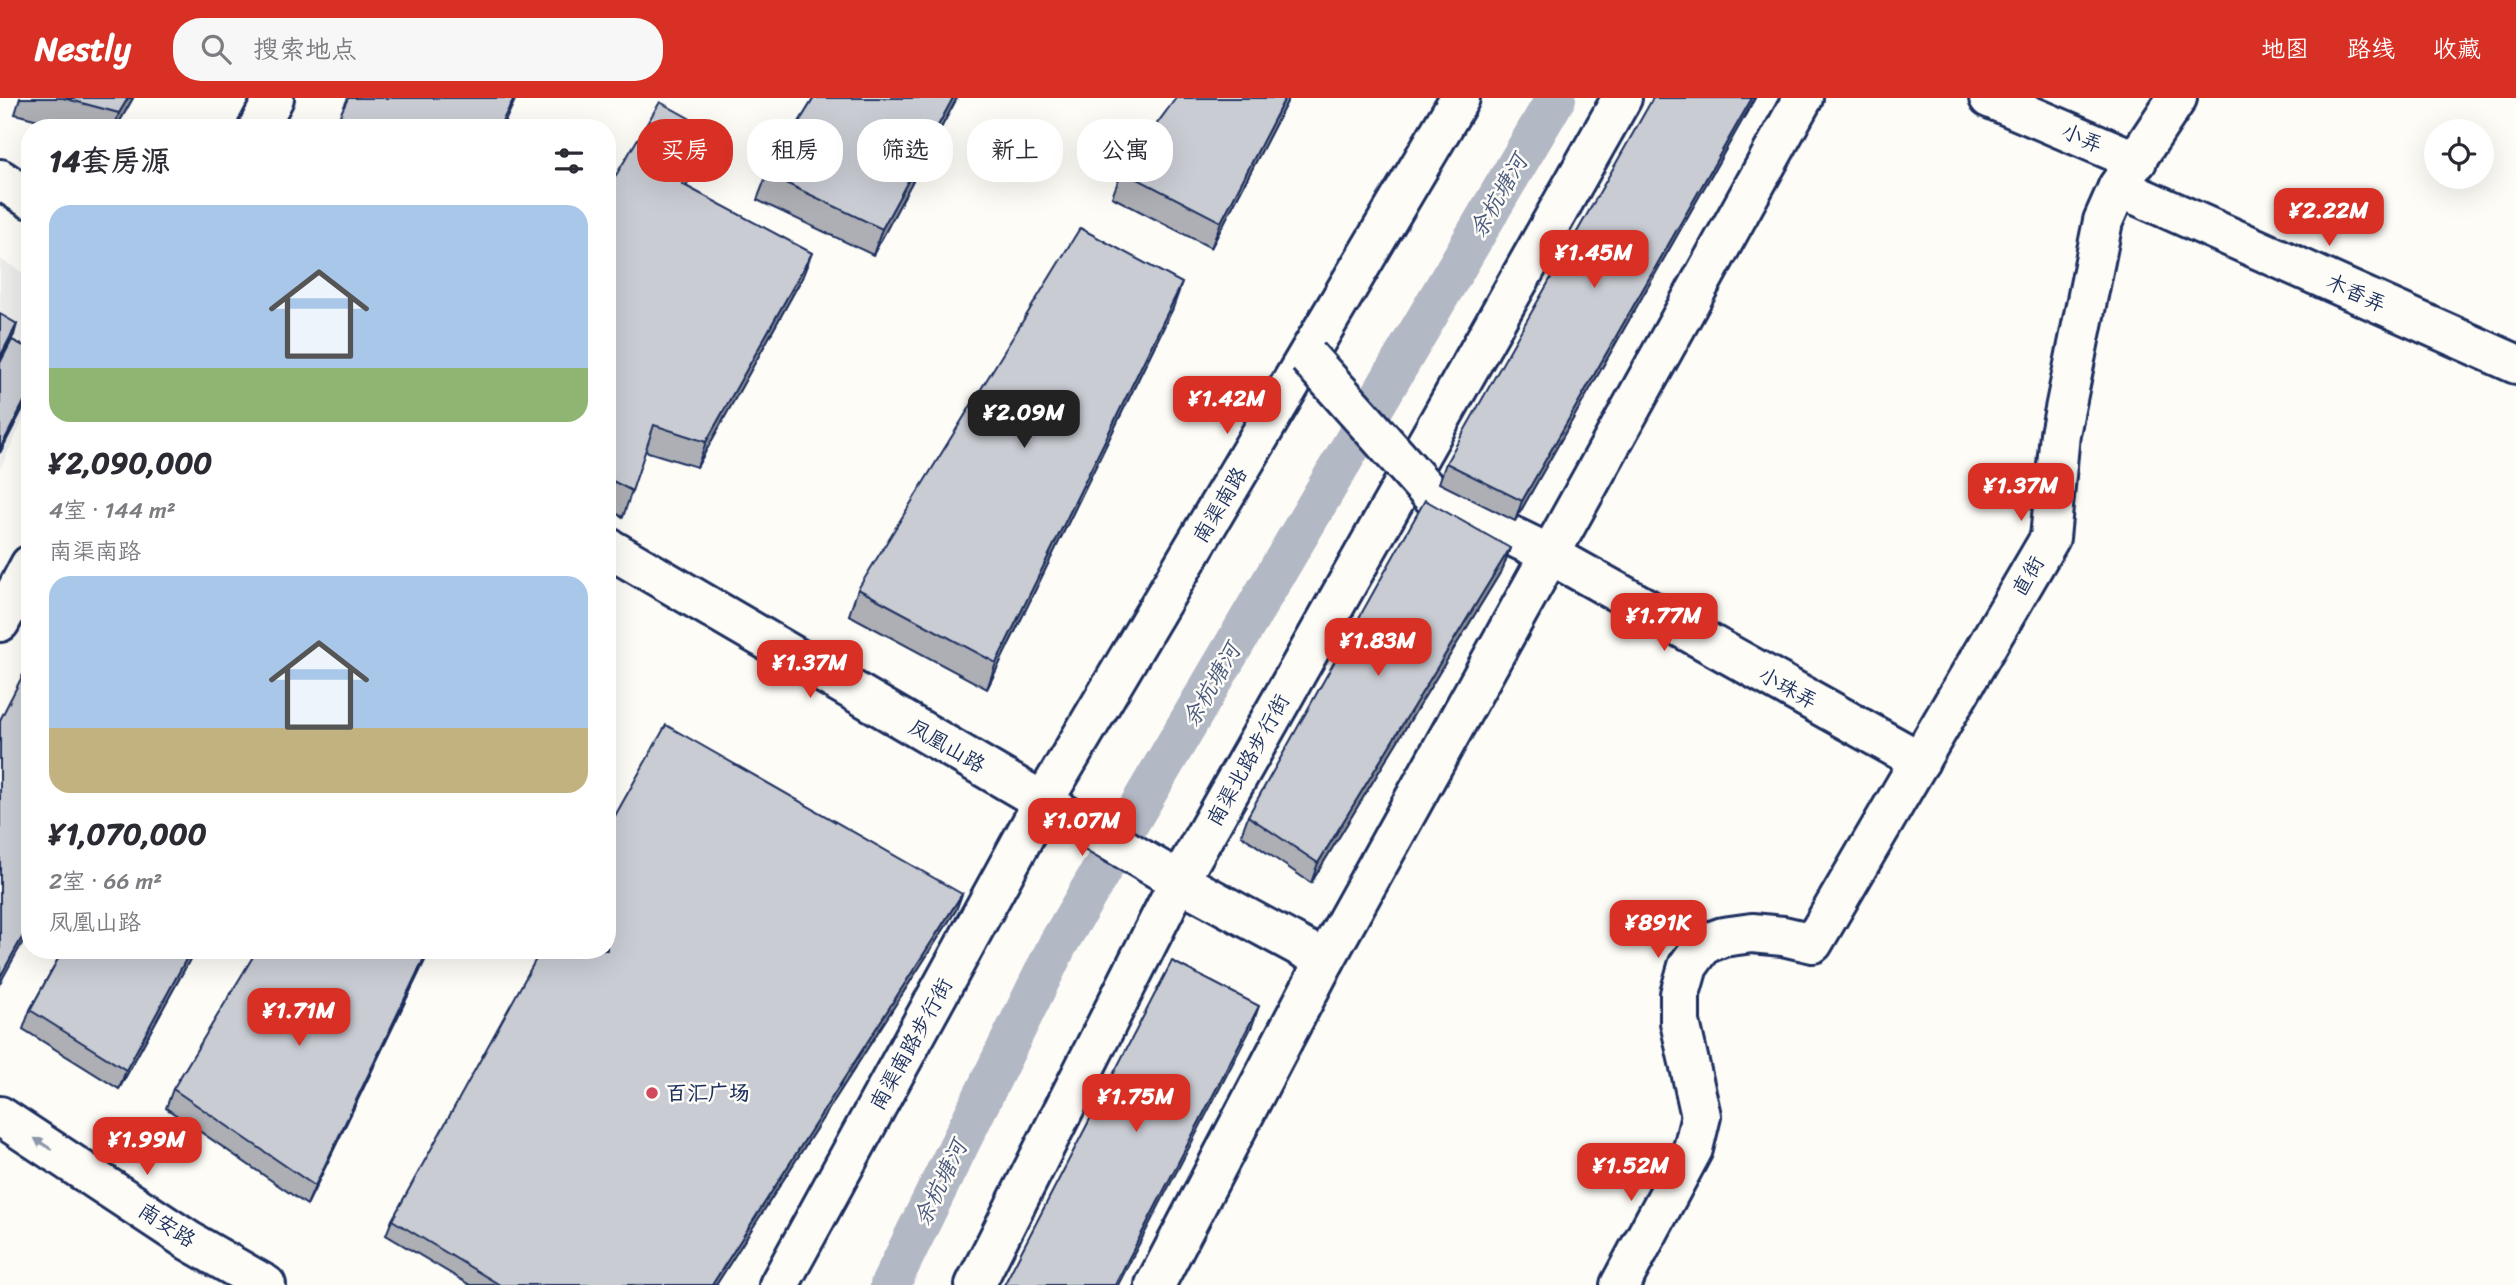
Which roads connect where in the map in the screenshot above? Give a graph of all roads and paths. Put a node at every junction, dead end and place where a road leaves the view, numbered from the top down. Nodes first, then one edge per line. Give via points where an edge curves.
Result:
1 (274, 98) edge
2 (1460, 98) edge
3 (1622, 98) edge
4 (1803, 98) edge
5 (1989, 98) edge
6 (2177, 98) edge
7 (263, 119) edge
8 (2128, 174) junction
9 (0, 179) edge
10 (21, 193) edge
11 (1308, 357) junction
12 (2516, 364) edge
13 (616, 552) edge
14 (1549, 554) junction
15 (21, 582) edge
16 (0, 622) edge
17 (1920, 761) junction
18 (1043, 802) junction
19 (1165, 872) junction
20 (1325, 960) junction
21 (0, 1116) edge
22 (266, 1285) edge
23 (779, 1285) edge
24 (975, 1285) edge
25 (1155, 1285) edge
26 (1620, 1285) edge

1 - 7 street
2 - 11 street, 南渠南路
3 - 19 street, 南渠北路步行街
4 - 14 street
5 - 8 street, 小弄
6 - 8 street, 直街
8 - 12 street, 木香弄
8 - 17 street, 直街 via 2102,221 2060,435 2050,538
9 - 10 street
11 - 14 street, 小珠弄, bridge via 1434,498
11 - 18 street, 南渠南路
13 - 18 street, 凤凰山路
14 - 17 street, 小珠弄
14 - 20 street
15 - 16 street
17 - 26 street, 直街 via 1813,943 1752,933 1723,936 1704,944 1688,966 1679,994 1680,1021 1701,1116 1693,1149
18 - 19 street, 凤凰山路
18 - 23 street, 南渠南路步行街
19 - 20 street, 凤凰山路
19 - 24 street, 南渠北路步行街
20 - 25 street
22 -> 21 street, 南安路 via 190,1241

